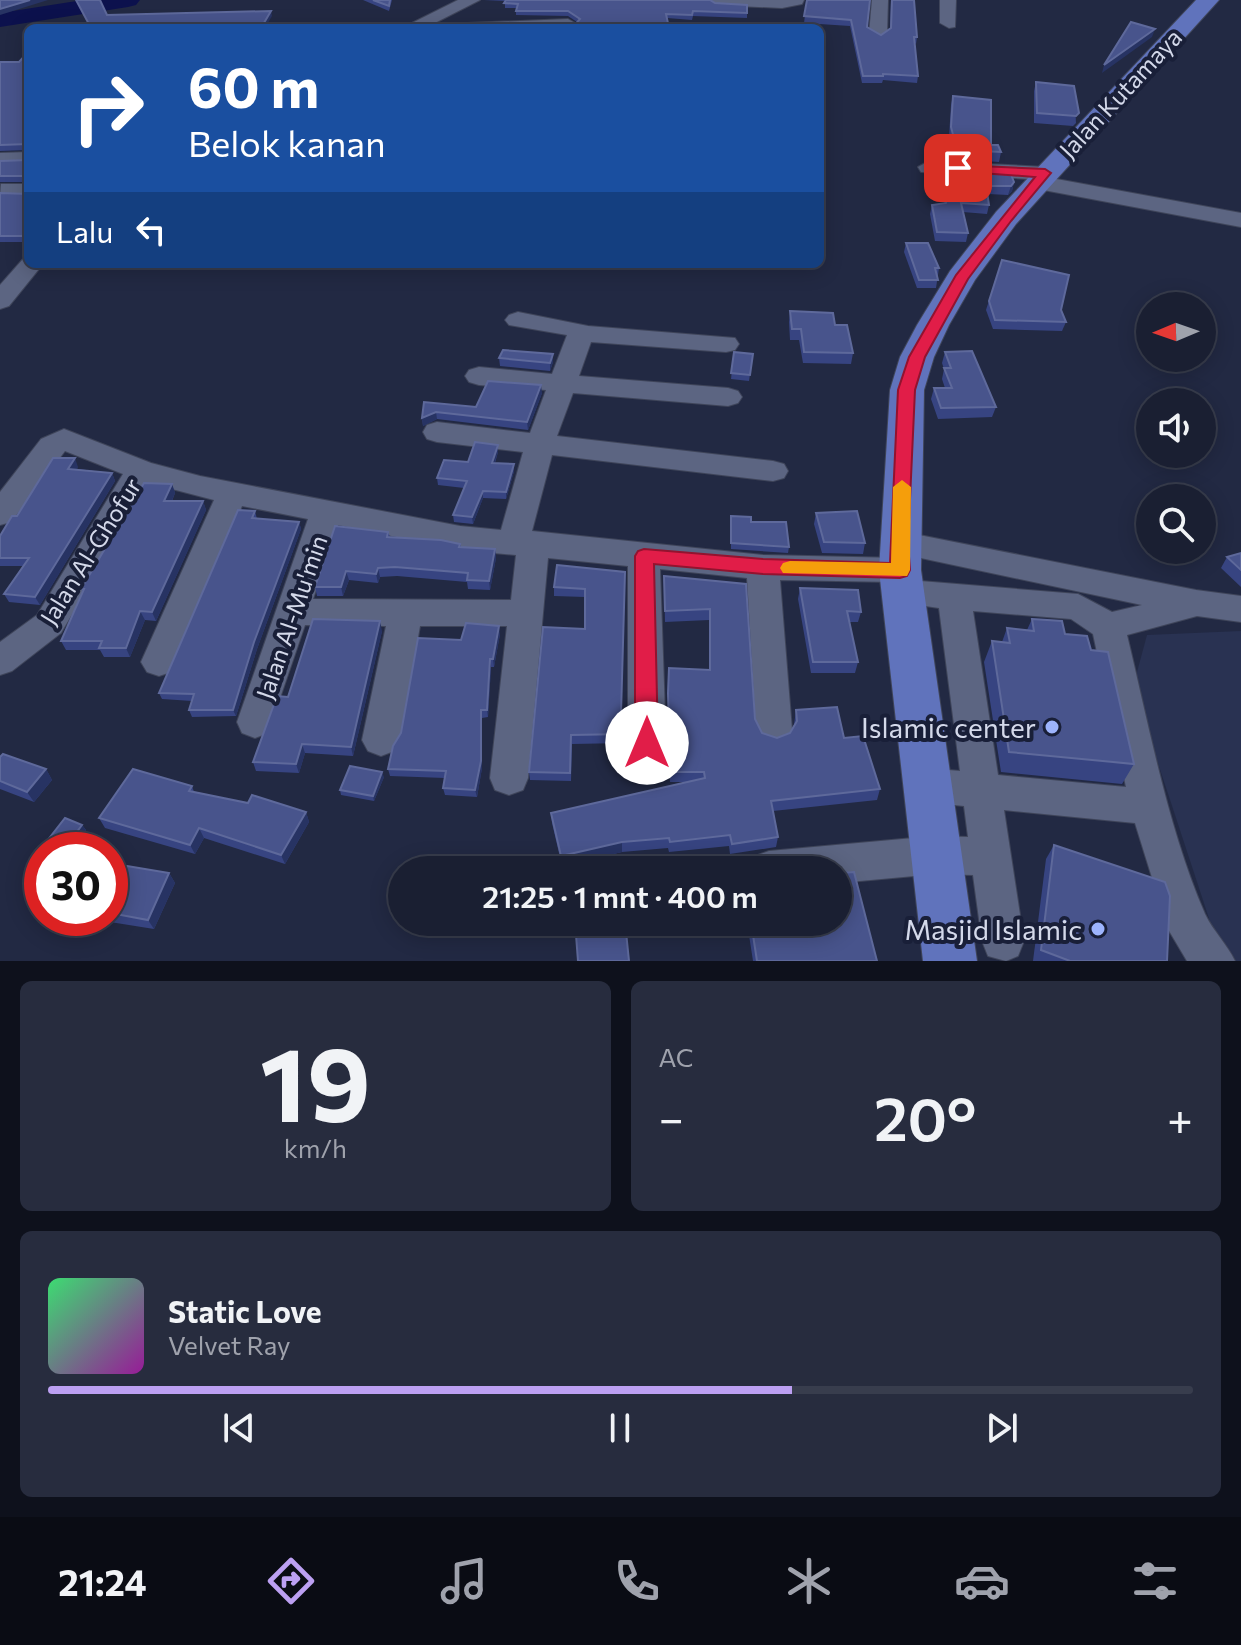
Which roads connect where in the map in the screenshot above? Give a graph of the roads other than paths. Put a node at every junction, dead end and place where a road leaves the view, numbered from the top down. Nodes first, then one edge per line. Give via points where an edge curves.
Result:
1 (472, 0) edge
2 (715, 0) edge
3 (796, 0) edge
4 (880, 0) edge
5 (948, 0) edge
6 (1208, 0) edge
7 (579, 3) edge
8 (949, 23) dead end
9 (422, 24) edge
10 (569, 24) edge
11 (878, 34) edge
12 (24, 158) edge
13 (0, 159) edge
14 (929, 167) dead end
15 (1041, 178) junction
16 (1, 191) edge
17 (24, 191) edge
18 (1241, 220) edge
19 (28, 268) edge
20 (0, 301) edge
21 (518, 320) dead end
22 (581, 333) junction
23 (726, 344) dead end
24 (479, 376) dead end
25 (564, 384) junction
26 (728, 397) dead end
27 (437, 432) dead end
28 (540, 444) junction
29 (141, 470) junction
30 (773, 471) dead end
31 (232, 493) junction
32 (326, 513) junction
33 (0, 514) edge
34 (523, 543) junction
35 (644, 556) junction
36 (763, 567) junction
37 (901, 569) junction
38 (954, 597) junction
39 (1196, 603) junction
40 (1241, 609) edge
41 (292, 612) junction
42 (406, 612) junction
43 (524, 613) junction
44 (1108, 627) junction
45 (0, 661) edge
46 (159, 662) dead end
47 (255, 722) dead end
48 (774, 730) dead end
49 (381, 740) dead end
50 (647, 743) dead end
51 (509, 778) dead end
52 (925, 785) junction
53 (983, 791) junction
54 (1150, 807) junction
55 (936, 855) junction
56 (992, 856) junction
57 (852, 863) edge
58 (1003, 941) dead end
59 (950, 961) edge
60 (1213, 961) edge

1 - 9 street
2 - 3 street
4 - 11 street
5 - 8 street
6 - 15 main road, Jalan Kutamaya
7 - 10 street
12 - 13 street
14 - 15 street
15 - 18 street
15 - 37 main road, Jalan Kutamaya via 961,278 917,357 907,390
16 - 17 street
19 - 20 street
21 - 22 street
22 - 23 street
22 - 25 street
24 - 25 street
25 - 26 street
25 - 28 street
27 - 28 street
28 - 30 street
28 - 34 street
29 - 31 street
29 - 33 street via 64,439 54,442
29 - 45 street, Jalan Al-Ghofur via 49,624
31 - 32 street
31 - 46 street
32 - 34 street via 460,538
32 - 41 street, Jalan Al-Mu'min
34 - 35 street
34 - 43 street
35 - 36 street
35 - 50 street
36 - 37 street
36 - 48 street
37 - 38 street
37 - 39 street
37 - 52 main road, Jalan Kutamaya
38 - 44 street via 1078,607
38 - 53 street
39 - 40 street
39 - 44 street
41 - 42 street
41 - 47 street, Jalan Al-Mu'min
42 - 43 street
42 - 49 street
43 - 51 street
44 - 54 street
52 - 53 street
52 - 55 main road, Jalan Kutamaya
53 - 54 street
53 - 56 street
54 - 60 street via 1189,929
55 - 56 street
55 - 57 street
55 - 59 main road, Jalan Kutamaya
56 - 58 street

